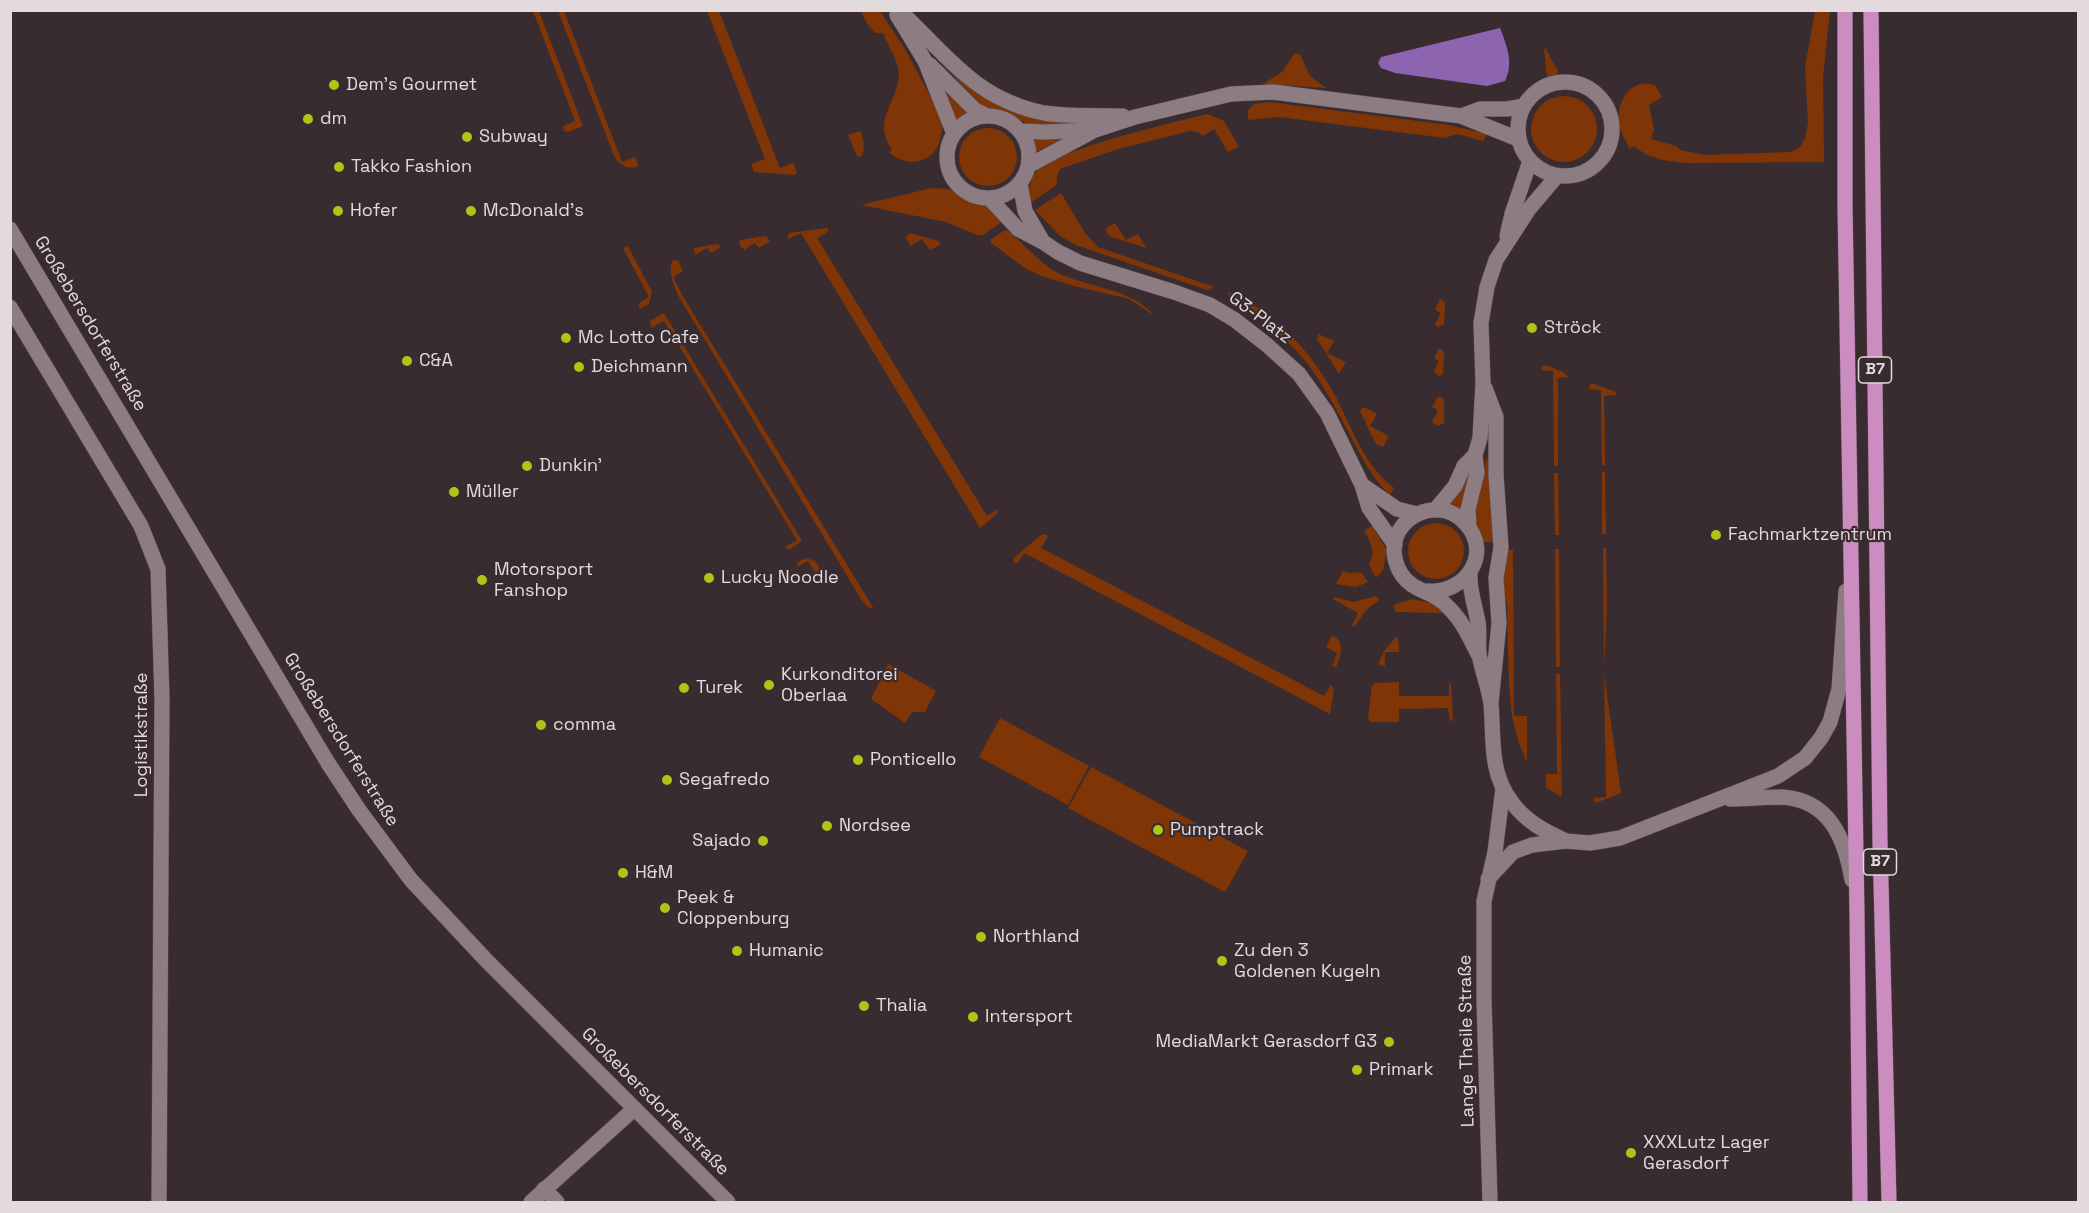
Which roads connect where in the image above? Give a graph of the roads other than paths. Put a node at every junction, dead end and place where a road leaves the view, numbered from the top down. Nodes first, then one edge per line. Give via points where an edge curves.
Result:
1 (895, 10) edge
2 (899, 10) edge
3 (1845, 10) edge
4 (1871, 10) edge
5 (925, 61) junction
6 (1524, 106) junction
7 (986, 115) junction
8 (1461, 116) junction
9 (1135, 117) junction
10 (1095, 130) junction
11 (1020, 131) junction
12 (954, 134) junction
13 (1518, 139) junction
14 (1530, 161) junction
15 (1028, 166) junction
16 (1557, 176) junction
17 (1020, 183) junction
18 (989, 198) junction
19 (10, 229) edge
20 (1043, 242) junction
21 (1505, 246) junction
22 (10, 307) edge
23 (1483, 383) junction
24 (1475, 455) junction
25 (1362, 485) junction
26 (1435, 510) junction
27 (1417, 514) junction
28 (1851, 516) junction
29 (1469, 528) junction
30 (1395, 545) junction
31 (1470, 573) junction
32 (1428, 591) junction
33 (1479, 656) junction
34 (1491, 703) junction
35 (1503, 788) junction
36 (1721, 800) junction
37 (1566, 841) junction
38 (1488, 879) junction
39 (1857, 912) junction
40 (634, 1109) junction
41 (544, 1190) junction
42 (159, 1203) edge
43 (531, 1203) edge
44 (557, 1203) edge
45 (728, 1203) edge
46 (1490, 1203) edge
47 (1860, 1203) edge
48 (1889, 1203) edge

1 - 5 street
2 - 9 street via 958,70 1015,105 1046,113
3 - 28 main road, B7
4 - 48 main road, B7 via 1880,842
5 - 7 street via 975,110
5 - 12 street
6 - 8 street
6 - 13 street
6 - 16 street via 1545,86 1567,82 1590,89 1608,110 1611,142 1604,156 1583,173
7 - 11 street via 1005,119
7 - 12 street via 967,121
8 - 9 street via 1273,92 1231,94
8 - 13 street
9 - 10 street
10 - 11 street
10 - 15 street
11 - 15 street via 1028,144
12 - 18 street via 947,151 950,173 964,190
13 - 14 street
14 - 16 street
14 - 21 street
15 - 17 street
16 - 21 street
17 - 18 street via 1002,196
17 - 20 street, G3-Platz via 1024,211
18 - 20 street, G3-Platz via 1018,229
19 - 40 street, Großebersdorferstraße via 358,810 411,880
20 - 25 street, G3-Platz via 1080,263 1210,305 1257,336 1299,374 1313,393
21 - 23 street via 1487,287 1481,323
22 - 42 street, Logistikstraße via 141,526 158,569 162,699
23 - 24 street via 1480,438
23 - 34 street via 1496,417 1501,547 1496,578 1499,623
24 - 26 street
24 - 29 street, G3-Platz via 1477,473 1468,509
25 - 27 street, G3-Platz via 1397,509
25 - 30 street, G3-Platz via 1369,508
26 - 27 street
26 - 29 street via 1453,514
27 - 30 street via 1405,523
28 - 36 street via 1839,689 1830,722 1810,752 1794,767
28 - 39 main road, B7
29 - 31 street, G3-Platz via 1476,550
30 - 32 street, G3-Platz via 1395,561 1403,576
31 - 32 street via 1456,586
31 - 33 street, G3-Platz
32 - 33 street, G3-Platz via 1453,611
33 - 34 street, G3-Platz
34 - 35 street, G3-Platz via 1492,748
35 - 37 street, G3-Platz via 1510,801 1537,828
35 - 38 street, G3-Platz
36 - 37 street via 1620,838 1590,843
36 - 39 street via 1782,797 1824,814 1842,839
37 - 38 street via 1513,852
38 - 46 street, Lange Theile Straße via 1484,901 1484,1000
39 - 47 main road, B7
40 - 41 street
40 - 45 street, Großebersdorferstraße
41 - 43 street
41 - 44 street

